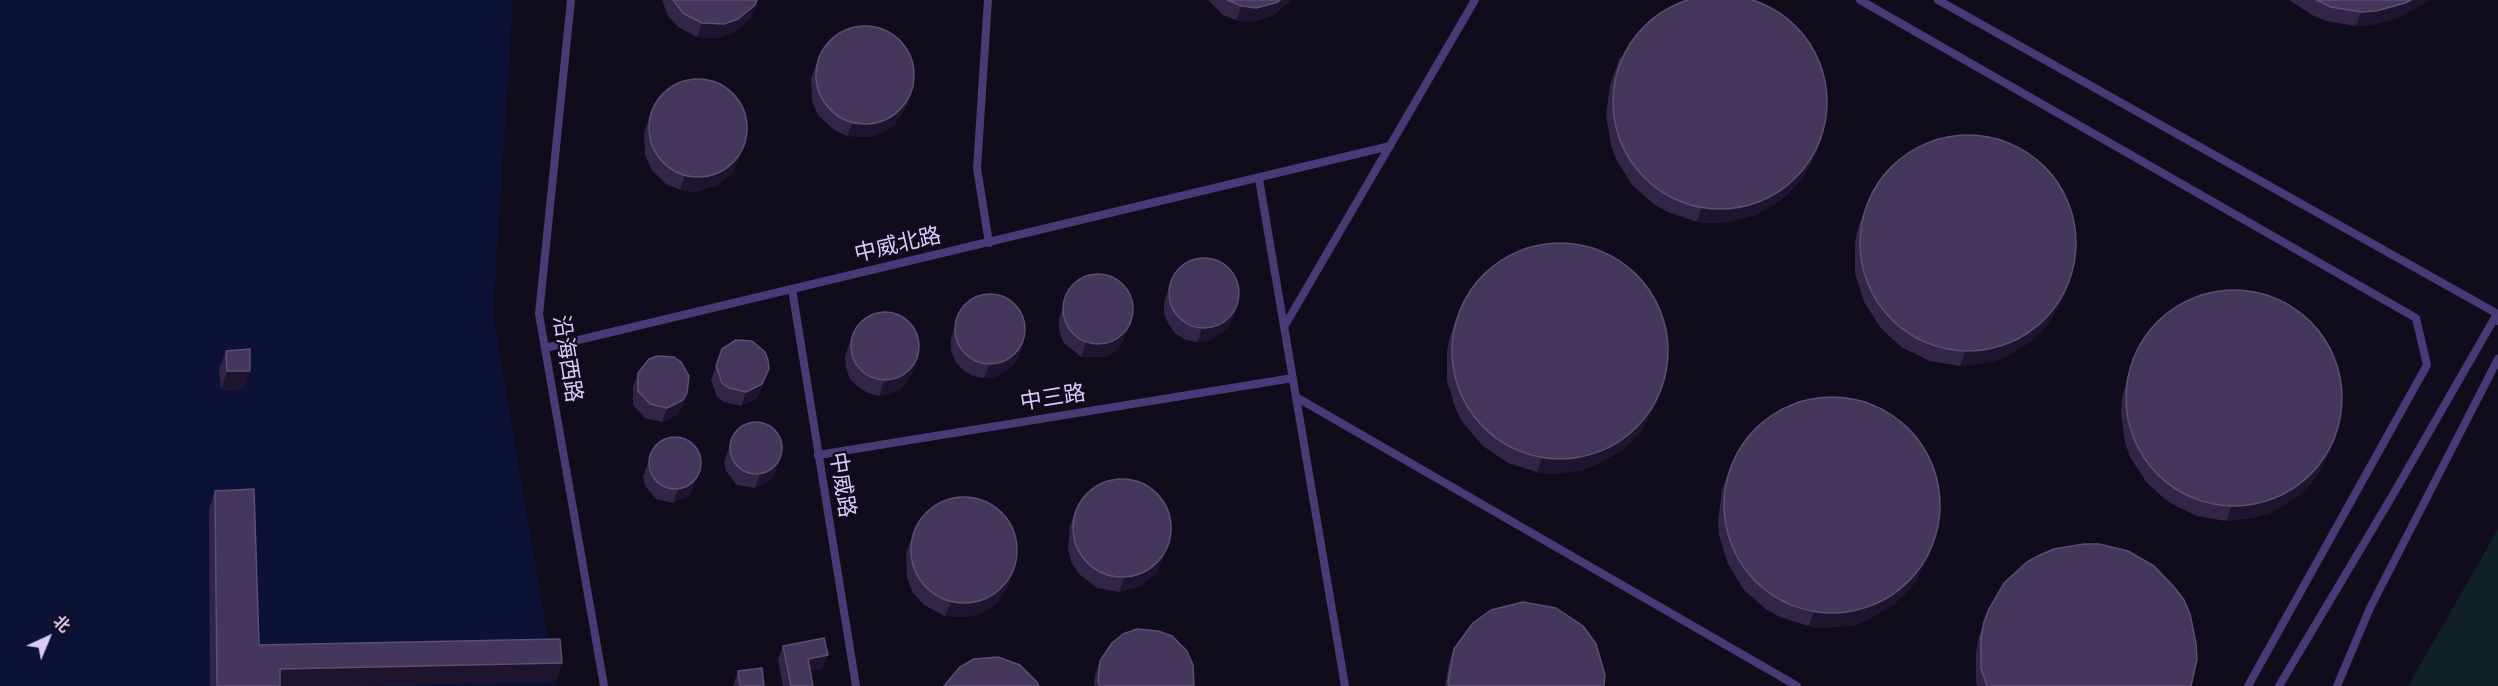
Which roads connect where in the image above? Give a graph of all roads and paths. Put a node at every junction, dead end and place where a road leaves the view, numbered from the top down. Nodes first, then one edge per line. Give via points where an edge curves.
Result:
1 (571, 0) edge
2 (988, 0) edge
3 (1475, 0) edge
4 (1860, 0) edge
5 (1938, 0) edge
6 (1389, 146) junction
7 (1258, 179) junction
8 (989, 243) junction
9 (792, 290) junction
10 (2497, 316) edge
11 (1284, 327) junction
12 (545, 348) junction
13 (2498, 359) edge
14 (1293, 378) junction
15 (1296, 397) junction
16 (818, 455) junction
17 (604, 686) edge
18 (856, 686) edge
19 (1345, 686) edge
20 (1797, 686) edge
21 (2248, 686) edge
22 (2279, 686) edge
23 (2337, 686) edge

1 - 12 lane, 沿海西路 via 539,314
2 - 8 lane via 977,168
3 - 6 lane
4 - 21 lane via 2416,318 2427,365
5 - 10 lane
6 - 7 lane, 中威北路
6 - 11 lane
7 - 8 lane, 中威北路
7 - 11 lane
8 - 9 lane, 中威北路
9 - 12 lane, 中威北路
9 - 16 lane, 中威路
10 - 22 lane
11 - 14 lane
12 - 17 lane, 沿海西路
13 - 23 lane via 2370,609
14 - 15 lane
14 - 16 lane, 中三路
15 - 19 lane
15 - 20 lane
16 - 18 lane, 中威路

